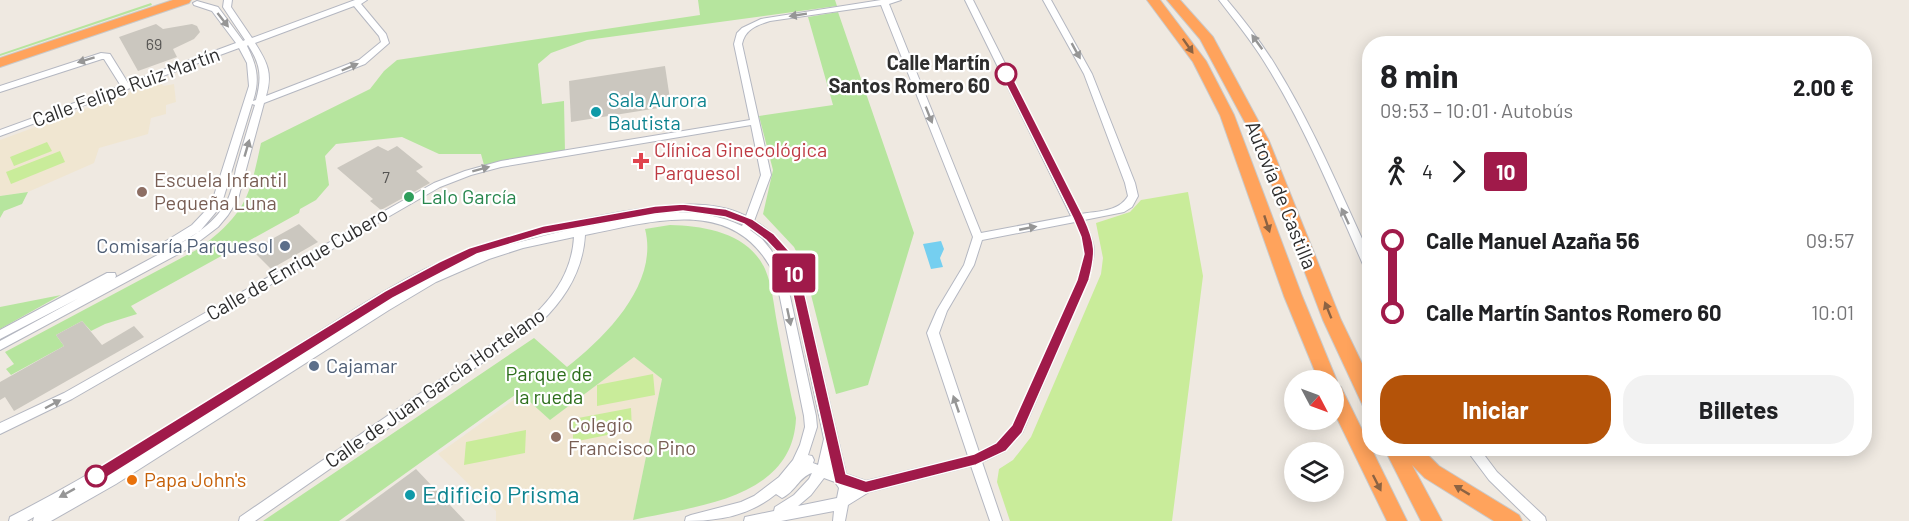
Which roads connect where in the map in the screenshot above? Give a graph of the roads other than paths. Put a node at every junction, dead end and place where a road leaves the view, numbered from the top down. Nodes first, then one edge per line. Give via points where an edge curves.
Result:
1 (214, 0) edge
2 (228, 0) edge
3 (897, 0) edge
4 (969, 0) edge
5 (1047, 0) edge
6 (1153, 0) edge
7 (1173, 0) edge
8 (1181, 0) edge
9 (1223, 0) edge
10 (188, 1) edge
11 (359, 1) edge
12 (884, 2) junction
13 (168, 4) edge
14 (1206, 37) junction
15 (252, 41) junction
16 (242, 45) junction
17 (0, 58) edge
18 (0, 63) edge
19 (265, 84) junction
20 (126, 87) junction
21 (296, 88) junction
22 (0, 89) edge
23 (256, 106) junction
24 (753, 122) junction
25 (0, 133) edge
26 (756, 203) junction
27 (726, 213) junction
28 (1078, 218) junction
29 (747, 227) junction
30 (580, 228) junction
31 (978, 237) junction
32 (1362, 251) edge
33 (0, 335) edge
34 (1340, 340) junction
35 (0, 346) edge
36 (1323, 370) edge
37 (1362, 370) edge
38 (1362, 385) edge
39 (1344, 414) edge
40 (0, 429) edge
41 (830, 438) junction
42 (1362, 453) edge
43 (1364, 456) edge
44 (1397, 456) edge
45 (1416, 456) edge
46 (1477, 456) edge
47 (976, 459) junction
48 (822, 471) junction
49 (798, 472) junction
50 (840, 478) junction
51 (866, 487) junction
52 (803, 496) junction
53 (844, 500) junction
54 (743, 507) junction
55 (823, 507) junction
56 (772, 515) junction
57 (15, 521) edge
58 (39, 521) edge
59 (245, 521) edge
60 (691, 521) edge
61 (750, 521) edge
62 (839, 521) edge
63 (996, 521) edge
64 (1397, 521) edge
65 (1432, 521) edge
66 (1512, 521) edge
67 (1540, 521) edge

1 - 10 street
2 - 15 street via 228,7
3 - 12 street
4 - 28 street
5 -> 28 street via 1088,74 1133,196 1120,210
6 -> 36 highway, Autovía de Castilla via 1199,61 1230,122
7 - 14 highway, Autovía de Castilla
8 - 14 highway
32 -> 9 street via 1293,100 1268,58
10 - 13 highway
10 -> 16 street via 214,9
11 - 15 street, Calle Felipe Ruiz Martín
21 -> 11 street via 362,62 385,43
12 -> 24 street via 769,19 745,29 738,44
12 -> 31 street
13 - 17 highway
13 - 18 highway
34 -> 14 highway, Autovía de Castilla via 1262,141
15 - 16 street, Calle Felipe Ruiz Martín
15 - 19 street via 262,60
16 - 20 street, Calle Felipe Ruiz Martín
16 - 23 street via 251,63
19 - 21 street via 278,90
19 - 23 street
20 -> 22 street via 112,61 101,56
20 - 25 street, Calle Felipe Ruiz Martín
21 - 23 street
23 - 33 street via 220,199 196,228
35 -> 23 street via 212,227 233,199
24 - 26 street via 766,175
40 -> 24 street, Calle de Enrique Cubero via 77,391 437,185 501,164
26 - 27 street
26 - 29 street
27 - 29 street
27 - 30 street via 683,207
31 -> 28 street
28 - 47 street via 1090,254 1078,291 1018,429 1001,447
29 - 30 street via 685,216
29 - 41 street via 777,243 792,268
29 -> 49 street via 768,252 781,278 811,427 810,456
30 -> 57 street via 543,230 473,251 418,278 107,470
30 - 58 street via 481,258 422,285
30 - 59 street, Calle de Juan García Hortelano via 570,279 537,319
47 -> 31 street via 933,333 969,265
34 - 37 highway
34 - 38 highway, Autovía de Castilla
39 -> 42 highway
41 - 48 street
41 - 50 street
43 -> 64 highway
44 - 65 highway
66 -> 45 highway via 1432,472
46 - 67 street
47 - 51 street
47 - 63 street
48 - 49 street via 812,468
48 - 50 street
48 - 52 street
49 - 52 street via 794,487
49 - 54 street
49 - 54 street via 768,501
50 - 51 street
50 - 53 street via 845,488
51 - 53 street
52 - 55 street
52 - 56 street
53 - 55 street
53 - 62 street
54 - 60 street
55 - 56 street
55 - 62 street
56 - 61 street

